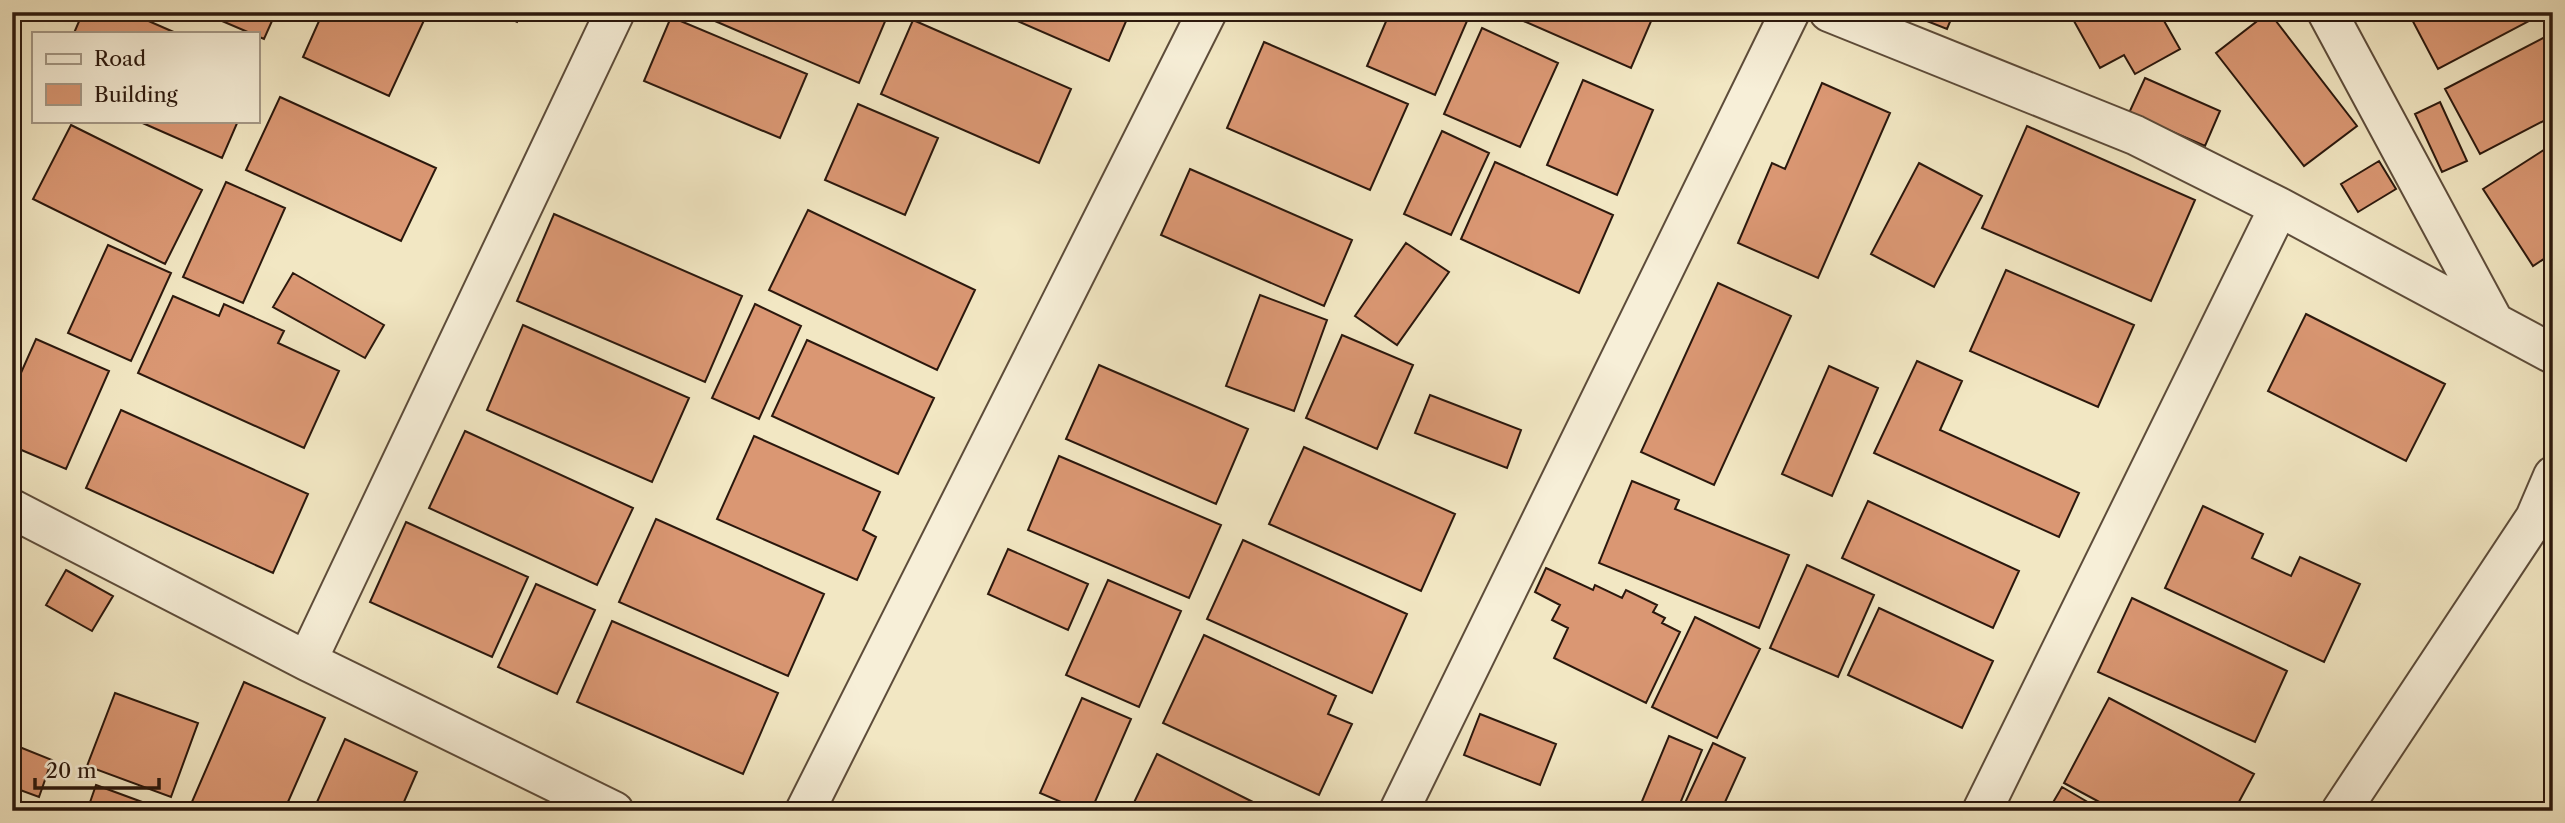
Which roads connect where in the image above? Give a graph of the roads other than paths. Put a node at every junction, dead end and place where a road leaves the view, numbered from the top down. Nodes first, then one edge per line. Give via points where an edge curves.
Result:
1 (615, 12) edge
2 (1207, 12) edge
3 (1790, 12) edge
4 (1829, 12) edge
5 (2327, 12) edge
6 (2279, 207) junction
7 (2494, 322) junction
8 (2553, 354) edge
9 (2553, 476) edge
10 (12, 509) edge
11 (2544, 518) edge
12 (307, 661) junction
13 (614, 811) edge
14 (806, 811) edge
15 (1399, 811) edge
16 (1982, 811) edge
17 (2342, 811) edge

1 - 12 street
2 - 14 street
3 - 15 street
4 - 6 street via 2135,135
5 - 7 street
6 - 7 street
6 - 16 street
7 - 8 street
9 - 11 street
10 - 12 street
11 - 17 street
12 - 13 street

